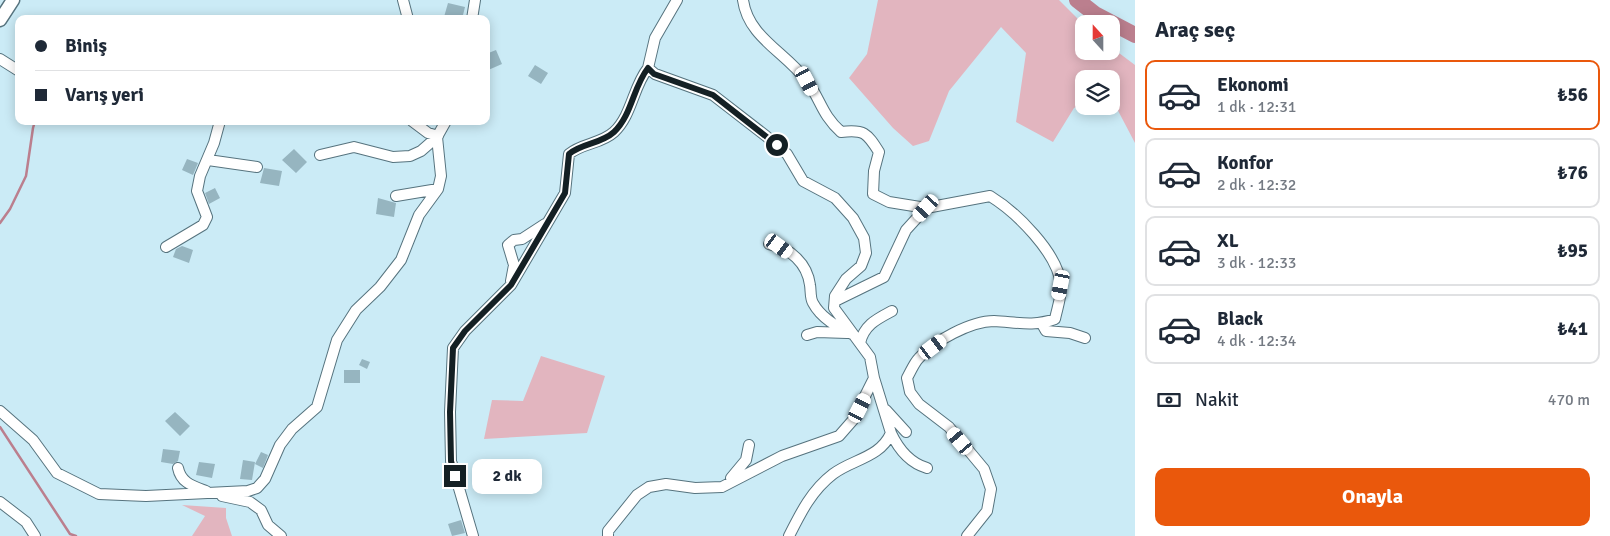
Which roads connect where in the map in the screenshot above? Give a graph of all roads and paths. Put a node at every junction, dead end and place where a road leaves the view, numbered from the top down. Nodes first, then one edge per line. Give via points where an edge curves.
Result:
1 (13, 0) edge
2 (403, 0) edge
3 (475, 0) edge
4 (678, 0) edge
5 (743, 0) edge
6 (407, 15) edge
7 (473, 15) edge
8 (0, 20) edge
9 (0, 60) edge
10 (648, 68) junction
11 (15, 69) edge
12 (219, 125) edge
13 (417, 125) edge
14 (444, 125) edge
15 (438, 137) junction
16 (320, 155) dead end
17 (208, 160) junction
18 (257, 167) dead end
19 (438, 190) junction
20 (396, 196) dead end
21 (926, 208) junction
22 (551, 218) junction
23 (769, 244) dead end
24 (166, 247) dead end
25 (511, 285) junction
26 (835, 301) junction
27 (892, 311) dead end
28 (1042, 324) junction
29 (807, 335) dead end
30 (855, 337) junction
31 (1085, 338) dead end
32 (874, 378) junction
33 (882, 406) junction
34 (0, 411) edge
35 (906, 432) dead end
36 (891, 433) junction
37 (748, 444) dead end
38 (178, 468) dead end
39 (927, 468) dead end
40 (722, 487) junction
41 (210, 493) junction
42 (0, 502) edge
43 (35, 536) edge
44 (281, 536) edge
45 (473, 536) edge
46 (608, 536) edge
47 (789, 536) edge
48 (967, 536) edge

1 - 8 street
2 - 6 street
3 - 7 street
4 - 10 street via 654,38
5 - 21 street via 745,14 763,39 807,81 827,119 841,132 856,130 869,135 879,152 873,194 889,202
9 - 11 street
10 - 22 street via 639,79 631,105 614,132 598,142 577,147 569,154 565,193
10 - 26 street via 654,74 713,95 787,154 803,181 835,198 853,218 864,238 866,253 861,266 846,279
12 - 17 street
13 - 15 street
14 - 15 street
15 - 16 street via 410,156 393,157 354,147
15 - 19 street via 441,176
17 - 18 street
17 - 24 street via 197,191 207,217 203,225
19 - 20 street
19 - 41 street via 419,215 401,260 356,310 337,340 318,407 292,429 280,445 265,479 257,488 248,491
21 - 26 street via 906,230 884,277
21 - 28 street via 990,196 1006,206 1038,240 1055,267 1061,285 1055,319
22 - 25 street
22 - 25 street via 508,245 514,265
23 - 30 street via 779,246 802,262 807,270 812,301 824,317
25 - 45 street via 465,331 453,348 451,461
26 - 30 street via 834,308
27 - 30 street
28 - 31 street via 1046,331
28 - 48 street via 981,322 948,336 919,358 907,378 910,392 919,404 949,427 984,469 991,489 987,511
29 - 30 street via 817,332
30 - 32 street via 870,357
32 - 33 street
32 - 40 street via 853,420 839,436 782,456
33 - 35 street
33 - 36 street
34 - 41 street via 33,440 57,473 98,494
36 - 39 street via 907,455
36 - 47 street via 887,444 835,473 814,490
37 - 40 street via 746,460
38 - 41 street via 186,483
40 - 46 street via 666,484 649,487 637,495 608,531
41 - 44 street via 250,502 261,510 268,525
42 - 43 street via 26,522

